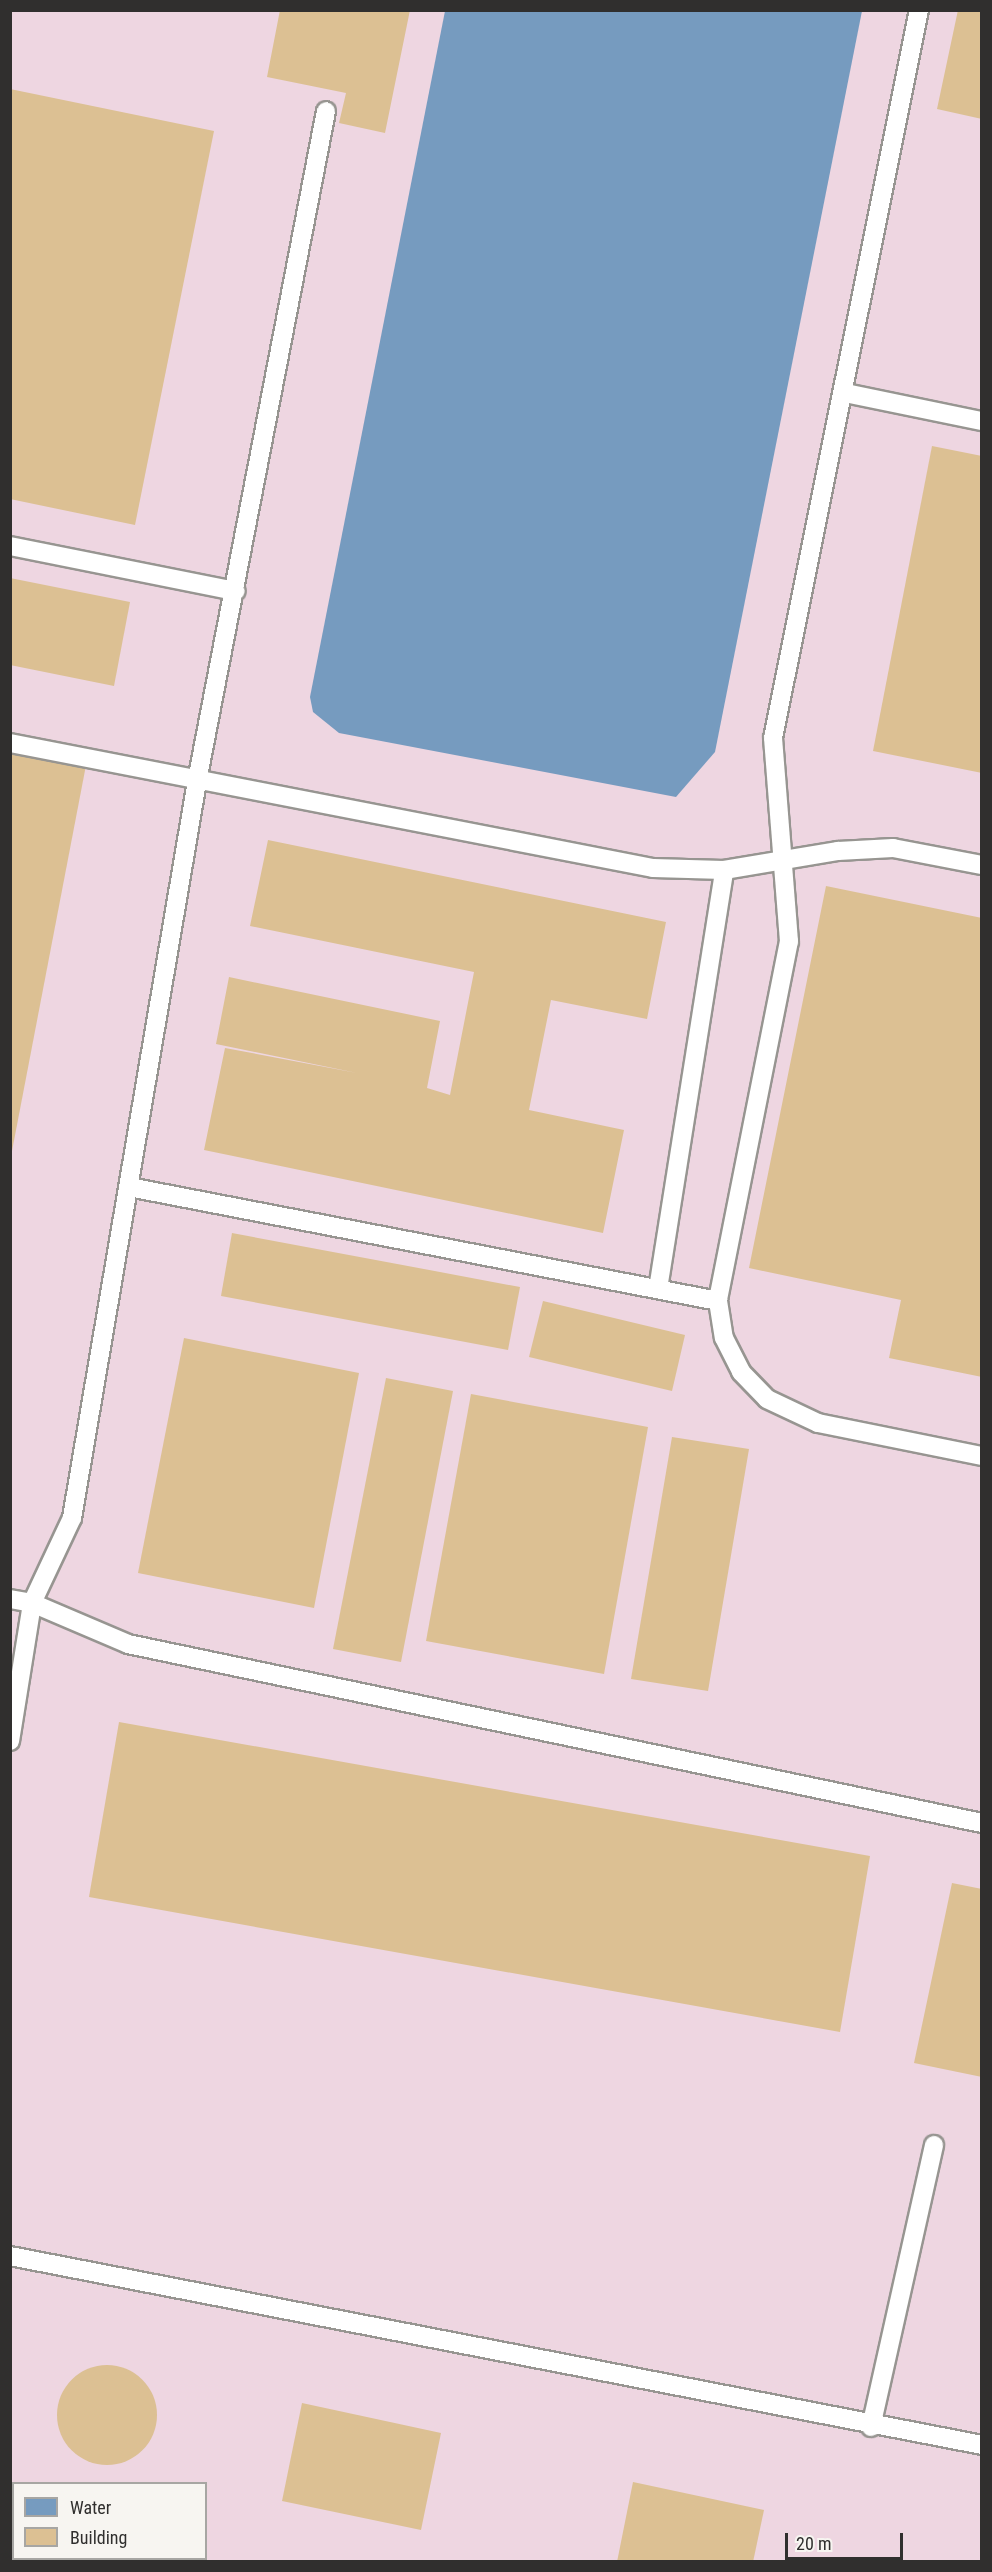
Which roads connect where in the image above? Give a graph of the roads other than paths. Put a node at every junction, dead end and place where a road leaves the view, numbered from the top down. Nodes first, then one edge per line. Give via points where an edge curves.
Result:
1 (919, 10) edge
2 (326, 111) dead end
3 (845, 393) junction
4 (981, 421) edge
5 (10, 546) edge
6 (236, 591) junction
7 (10, 742) edge
8 (197, 782) junction
9 (785, 860) junction
10 (981, 865) edge
11 (724, 870) junction
12 (129, 1187) junction
13 (658, 1289) junction
14 (718, 1301) junction
15 (981, 1456) edge
16 (10, 1599) edge
17 (32, 1603) junction
18 (10, 1742) edge
19 (981, 1823) edge
20 (934, 2145) dead end
21 (10, 2256) edge
22 (871, 2427) junction
23 (981, 2445) edge

1 - 3 lane
2 - 6 lane
3 - 4 lane
3 - 9 lane via 773,738
5 - 6 lane
6 - 8 lane
7 - 8 lane
8 - 11 lane via 653,868
8 - 12 lane
9 - 10 lane via 893,848
9 - 11 lane
9 - 14 lane via 789,941
11 - 13 lane
12 - 13 lane
12 - 17 lane via 72,1518
13 - 14 lane
14 - 15 lane via 724,1338 737,1363 767,1399 818,1423
16 - 17 lane
17 - 18 lane
17 - 19 lane via 129,1644
20 - 22 lane
21 - 22 lane
22 - 23 lane

